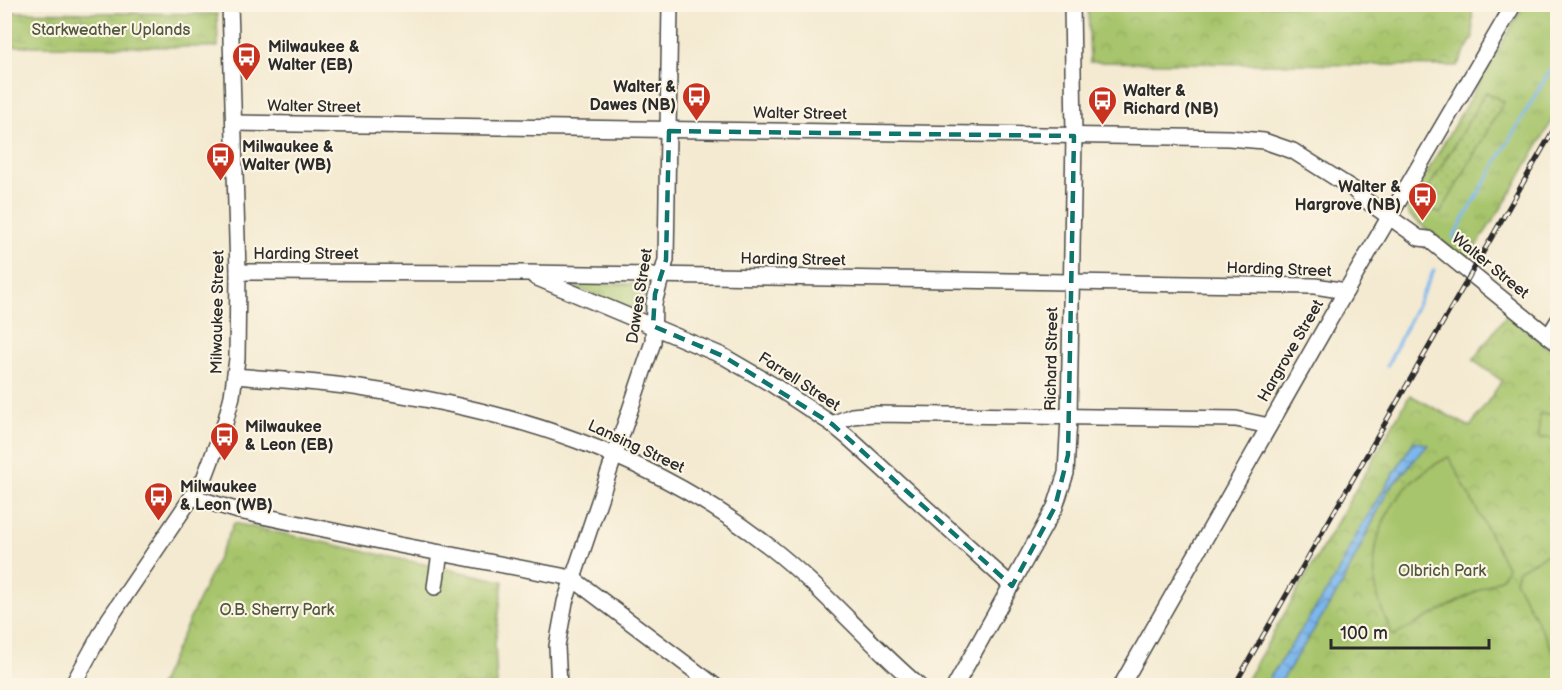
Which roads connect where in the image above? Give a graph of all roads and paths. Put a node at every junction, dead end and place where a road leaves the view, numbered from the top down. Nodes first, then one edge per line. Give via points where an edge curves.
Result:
1 (230, 4) edge
2 (670, 4) edge
3 (1072, 4) edge
4 (1511, 6) edge
5 (234, 123) junction
6 (669, 131) junction
7 (1074, 136) junction
8 (1393, 213) junction
9 (238, 272) junction
10 (526, 273) junction
11 (661, 276) junction
12 (1071, 283) junction
13 (1346, 291) junction
14 (1557, 321) edge
15 (653, 326) junction
16 (1553, 340) edge
17 (235, 376) junction
18 (1069, 418) junction
19 (832, 424) junction
20 (1269, 426) junction
21 (615, 454) junction
22 (192, 497) junction
23 (440, 553) junction
24 (572, 578) junction
25 (1012, 586) junction
26 (435, 587) dead end
27 (72, 686) edge
28 (559, 686) edge
29 (715, 686) edge
30 (920, 686) edge
31 (955, 686) edge
32 (1121, 686) edge

1 - 5 street, Milwaukee Street
2 - 6 street, Dawes Street
3 - 7 street, Richard Street
4 - 8 street, Hargrove Street
5 - 6 street, Walter Street
5 - 9 street, Milwaukee Street
6 - 7 street, Walter Street
6 - 11 street, Dawes Street via 666,260
7 - 8 street, Walter Street via 1264,141 1293,151 1361,197
7 - 12 street, Richard Street
8 - 13 street, Hargrove Street
8 - 16 street, Walter Street via 1424,230 1428,239
9 - 10 street, Harding Street
9 - 17 street, Milwaukee Street
10 - 11 street, Harding Street
10 - 15 street, Farrell Street
11 - 12 street, Harding Street
11 - 15 street, Dawes Street
12 - 13 street, Harding Street via 1315,286
12 - 18 street, Richard Street
13 - 20 street, Hargrove Street
14 - 16 street
15 - 19 street, Farrell Street via 723,356
15 - 21 street, Dawes Street via 653,342
17 - 21 street, Lansing Street via 364,388 450,404 531,425
17 - 22 street, Milwaukee Street via 225,423 204,478
18 - 19 street via 873,414 852,416
18 - 20 street via 1236,419
18 - 25 street, Richard Street via 1068,456 1058,499
19 - 25 street, Farrell Street
20 - 32 street, Hargrove Street
21 - 24 street, Dawes Street
21 - 30 street, Lansing Street via 713,506 768,546 822,591
22 - 23 street
22 - 27 street, Milwaukee Street via 109,619
23 - 24 street
23 - 26 street
24 - 28 street, Dawes Street via 560,619 556,658
24 - 29 street
25 - 31 street, Richard Street

